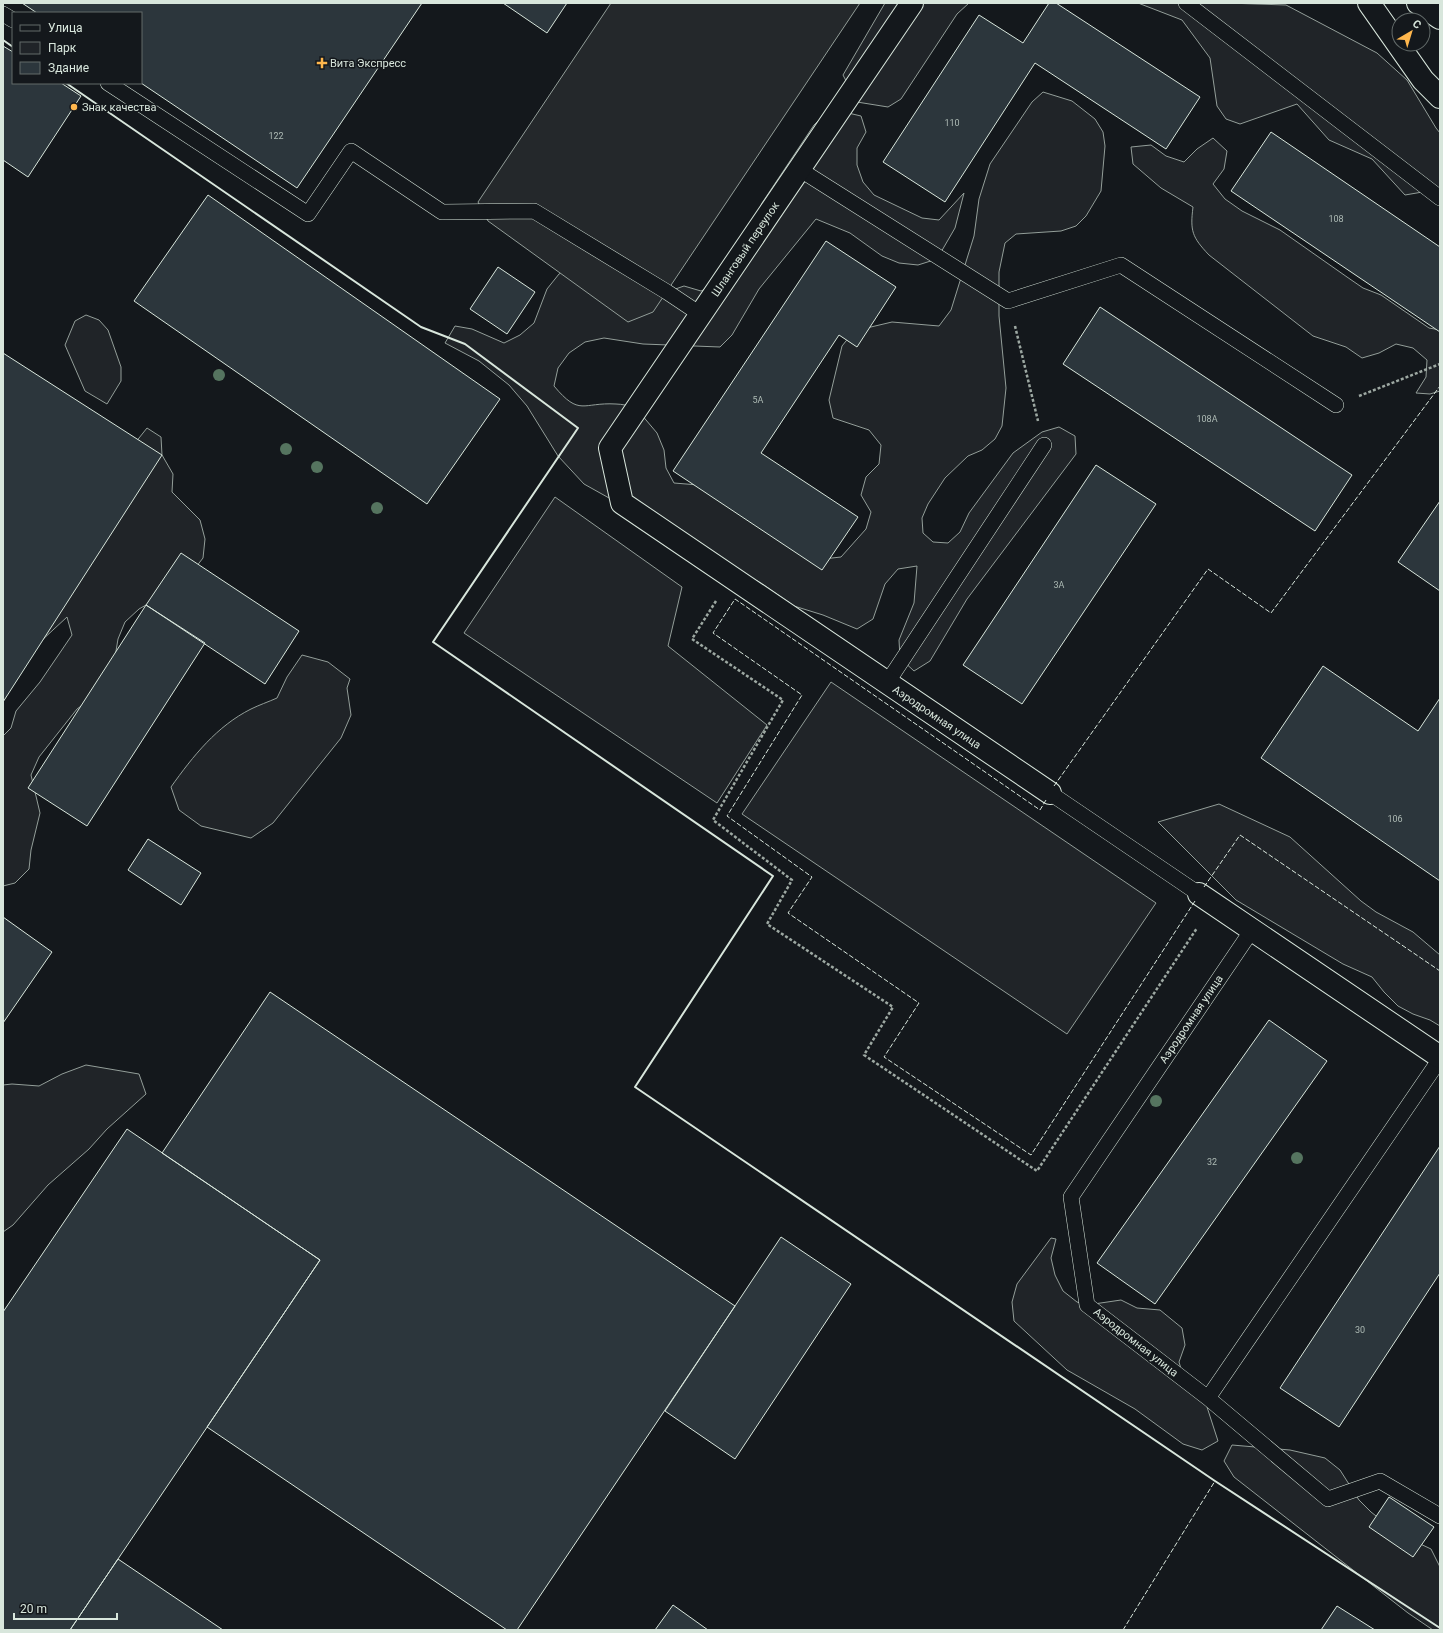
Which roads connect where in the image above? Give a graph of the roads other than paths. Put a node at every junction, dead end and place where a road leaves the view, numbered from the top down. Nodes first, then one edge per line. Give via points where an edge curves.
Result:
1 (912, 3) edge
2 (1186, 3) edge
3 (1369, 3) edge
4 (1418, 3) edge
5 (3, 14) edge
6 (1440, 18) edge
7 (12, 19) edge
8 (110, 84) edge
9 (1440, 97) edge
10 (799, 169) junction
11 (1440, 198) edge
12 (700, 314) junction
13 (1336, 405) road end
14 (1044, 445) road end
15 (622, 504) joint
16 (887, 683) junction
17 (1050, 793) joint
18 (1206, 898) joint
19 (1252, 930) junction
20 (1440, 1058) edge
21 (1208, 1398) junction
22 (1440, 1516) edge

1 - 10 street, Шланговый переулок
2 - 11 lane
3 - 9 street via 1424,80
4 - 6 street
5 - 7 lane
8 - 12 lane via 308,214 351,151 442,212 534,211
10 - 12 street, Шланговый переулок
10 - 13 lane via 1008,301 1121,265
12 - 15 street, Шланговый переулок via 610,448
14 - 16 lane
15 - 16 street, Аэродромная улица
16 - 17 street, Аэродромная улица
17 - 18 lane, Аэродромная улица
18 - 19 street, Аэродромная улица
19 - 20 street, Аэродромная улица
19 - 21 lane, Аэродромная улица via 1071,1197 1087,1305
20 - 21 lane
21 - 22 lane, Аэродромная улица via 1328,1499 1380,1481

